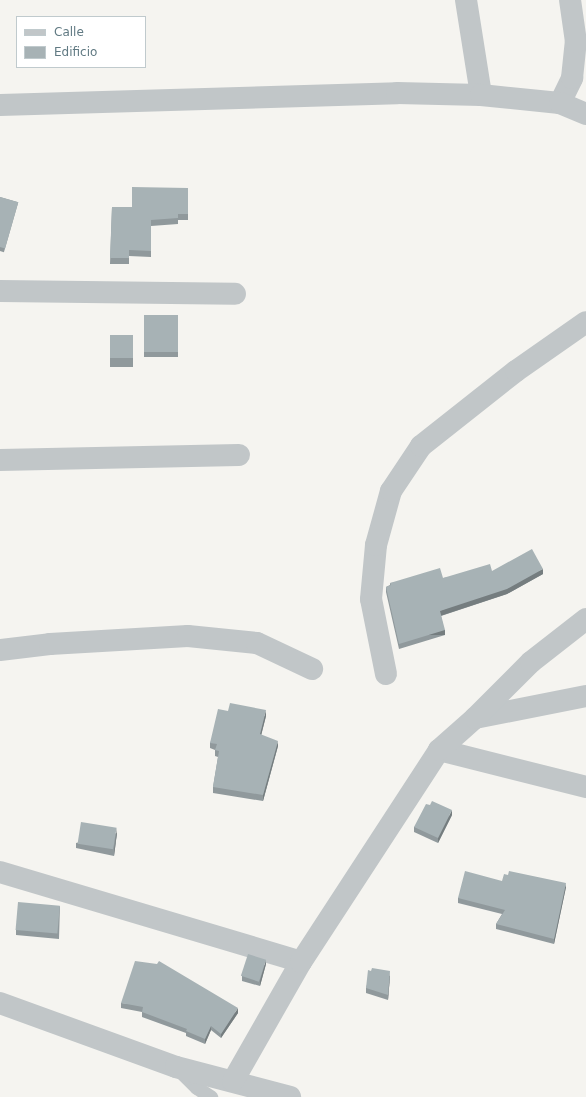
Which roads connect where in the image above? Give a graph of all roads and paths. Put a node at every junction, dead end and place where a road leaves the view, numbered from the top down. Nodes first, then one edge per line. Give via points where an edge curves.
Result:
1 (466, 0) edge
2 (570, 0) edge
3 (481, 95) junction
4 (560, 103) junction
5 (0, 105) edge
6 (586, 114) edge
7 (0, 291) edge
8 (235, 294) dead end
9 (586, 322) edge
10 (239, 455) dead end
11 (0, 460) edge
12 (586, 620) edge
13 (0, 650) edge
14 (312, 669) dead end
15 (386, 674) dead end
16 (586, 696) edge
17 (475, 718) junction
18 (438, 750) junction
19 (586, 787) edge
20 (0, 872) edge
21 (301, 962) junction
22 (0, 1003) edge
23 (176, 1067) junction
24 (233, 1081) junction
25 (211, 1097) edge
26 (290, 1097) edge

1 - 3 street
2 - 4 street via 576,42 572,78
3 - 4 street
3 - 5 street via 397,93
4 - 6 street
7 - 8 street
9 - 15 street via 516,371 421,446 391,491 376,545 371,600
10 - 11 street
12 - 17 street via 531,662
13 - 14 street via 50,644 188,636 257,643
16 - 17 street
17 - 18 street
18 - 19 street
18 - 21 street
20 - 21 street
21 - 24 street
22 - 23 street
23 - 24 street
23 - 25 lane via 197,1088
24 - 26 street

